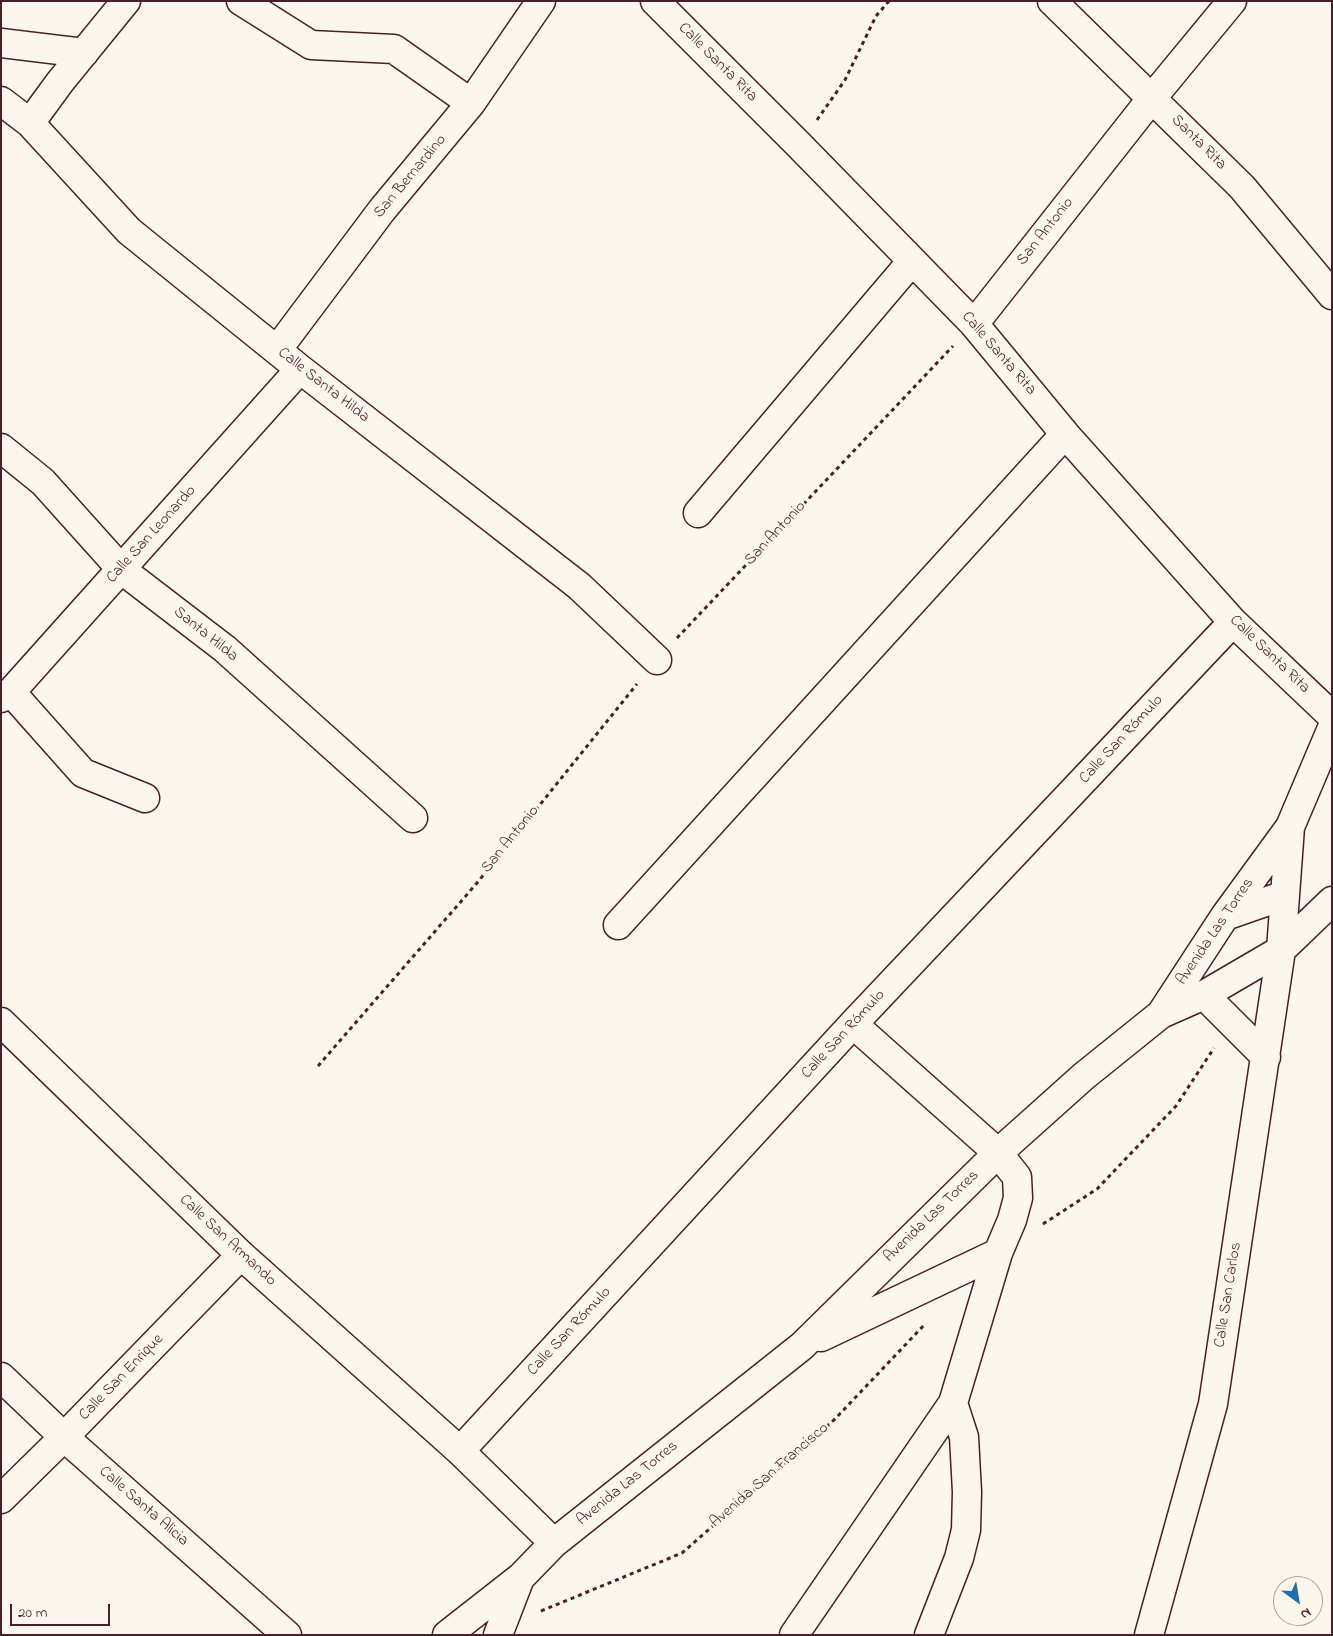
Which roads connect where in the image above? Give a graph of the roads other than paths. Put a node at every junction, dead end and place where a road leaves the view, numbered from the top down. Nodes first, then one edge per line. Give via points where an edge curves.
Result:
1 (126, 1) edge
2 (241, 1) edge
3 (541, 1) edge
4 (655, 1) edge
5 (1052, 1) edge
6 (1232, 1) edge
7 (1, 42) edge
8 (84, 54) junction
9 (1152, 98) junction
10 (1, 101) edge
11 (472, 103) junction
12 (30, 123) junction
13 (912, 261) junction
14 (1332, 296) edge
15 (974, 324) junction
16 (277, 350) junction
17 (300, 369) junction
18 (1065, 434) junction
19 (1, 448) edge
20 (698, 513) dead end
21 (122, 570) junction
22 (1233, 622) junction
23 (657, 660) road end
24 (6, 695) edge
25 (1332, 716) edge
26 (1332, 728) edge
27 (145, 798) dead end
28 (414, 818) dead end
29 (1290, 827) junction
30 (1285, 895) junction
31 (1332, 901) edge
32 (1225, 916) junction
33 (618, 925) dead end
34 (1281, 950) junction
35 (1204, 995) junction
36 (1161, 1014) junction
37 (1, 1022) edge
38 (853, 1024) junction
39 (1266, 1057) junction
40 (998, 1153) junction
41 (998, 1253) junction
42 (241, 1255) junction
43 (802, 1346) junction
44 (1, 1377) edge
45 (953, 1404) junction
46 (64, 1437) junction
47 (460, 1451) junction
48 (1, 1499) edge
49 (554, 1543) junction
50 (521, 1577) junction
51 (500, 1631) edge
52 (287, 1635) edge
53 (447, 1635) edge
54 (794, 1635) edge
55 (929, 1635) edge
56 (1149, 1635) edge

1 - 8 street
2 - 11 street via 311,45 394,49
3 - 11 street, San Bernardino
4 - 13 street, Calle Santa Rita
5 - 9 street, Santa Rita
6 - 9 street, San Antonio
7 - 8 street
8 - 12 street
9 - 14 street, Santa Rita via 1242,186
9 - 15 street, San Antonio
10 - 12 street, Calle Santa Hilda
11 - 16 street, San Bernardino via 382,210
12 - 16 street, Calle Santa Hilda via 129,230
13 - 15 street, Calle Santa Rita
13 - 20 street
15 - 18 street, Calle Santa Rita
16 - 17 street, Calle Santa Hilda
17 - 21 street, Calle San Leonardo
17 - 23 street, Calle Santa Hilda via 579,586
18 - 22 street, Calle Santa Rita
18 - 33 street
19 - 21 street, Santa Hilda via 43,482
21 - 24 street, Calle San Leonardo
21 - 28 street, Santa Hilda via 225,649
22 - 25 street, Calle Santa Rita
22 - 38 street, Calle San Rómulo
24 - 27 street via 82,773
26 - 29 street, Avenida Las Torres
29 - 30 street, Calle San Carlos
29 - 32 street, Avenida Las Torres
30 - 32 street
30 - 34 street, Calle San Carlos
31 - 34 street
32 - 36 street, Avenida Las Torres
34 - 35 street
34 - 39 street, Calle San Carlos
35 - 36 street
35 - 39 street
36 - 40 street, Avenida Las Torres via 1084,1076
37 - 42 street, Calle San Armando
38 - 40 street
38 - 47 street, Calle San Rómulo
39 - 56 street, Calle San Carlos via 1213,1404
40 - 41 street via 1017,1177 1018,1198
40 - 43 street, Avenida Las Torres
41 - 43 street
41 - 45 street
42 - 46 street, Calle San Enrique
42 - 47 street, Calle San Armando
43 - 49 street, Avenida Las Torres
44 - 46 street, Calle Santa Alicia
45 - 54 street
45 - 55 street via 964,1436 966,1530 959,1558
46 - 48 street, Calle San Enrique
46 - 52 street, Calle Santa Alicia
47 - 49 street, Calle San Armando
49 - 50 street, Avenida Las Torres
50 - 51 street
50 - 53 street, Avenida Las Torres

